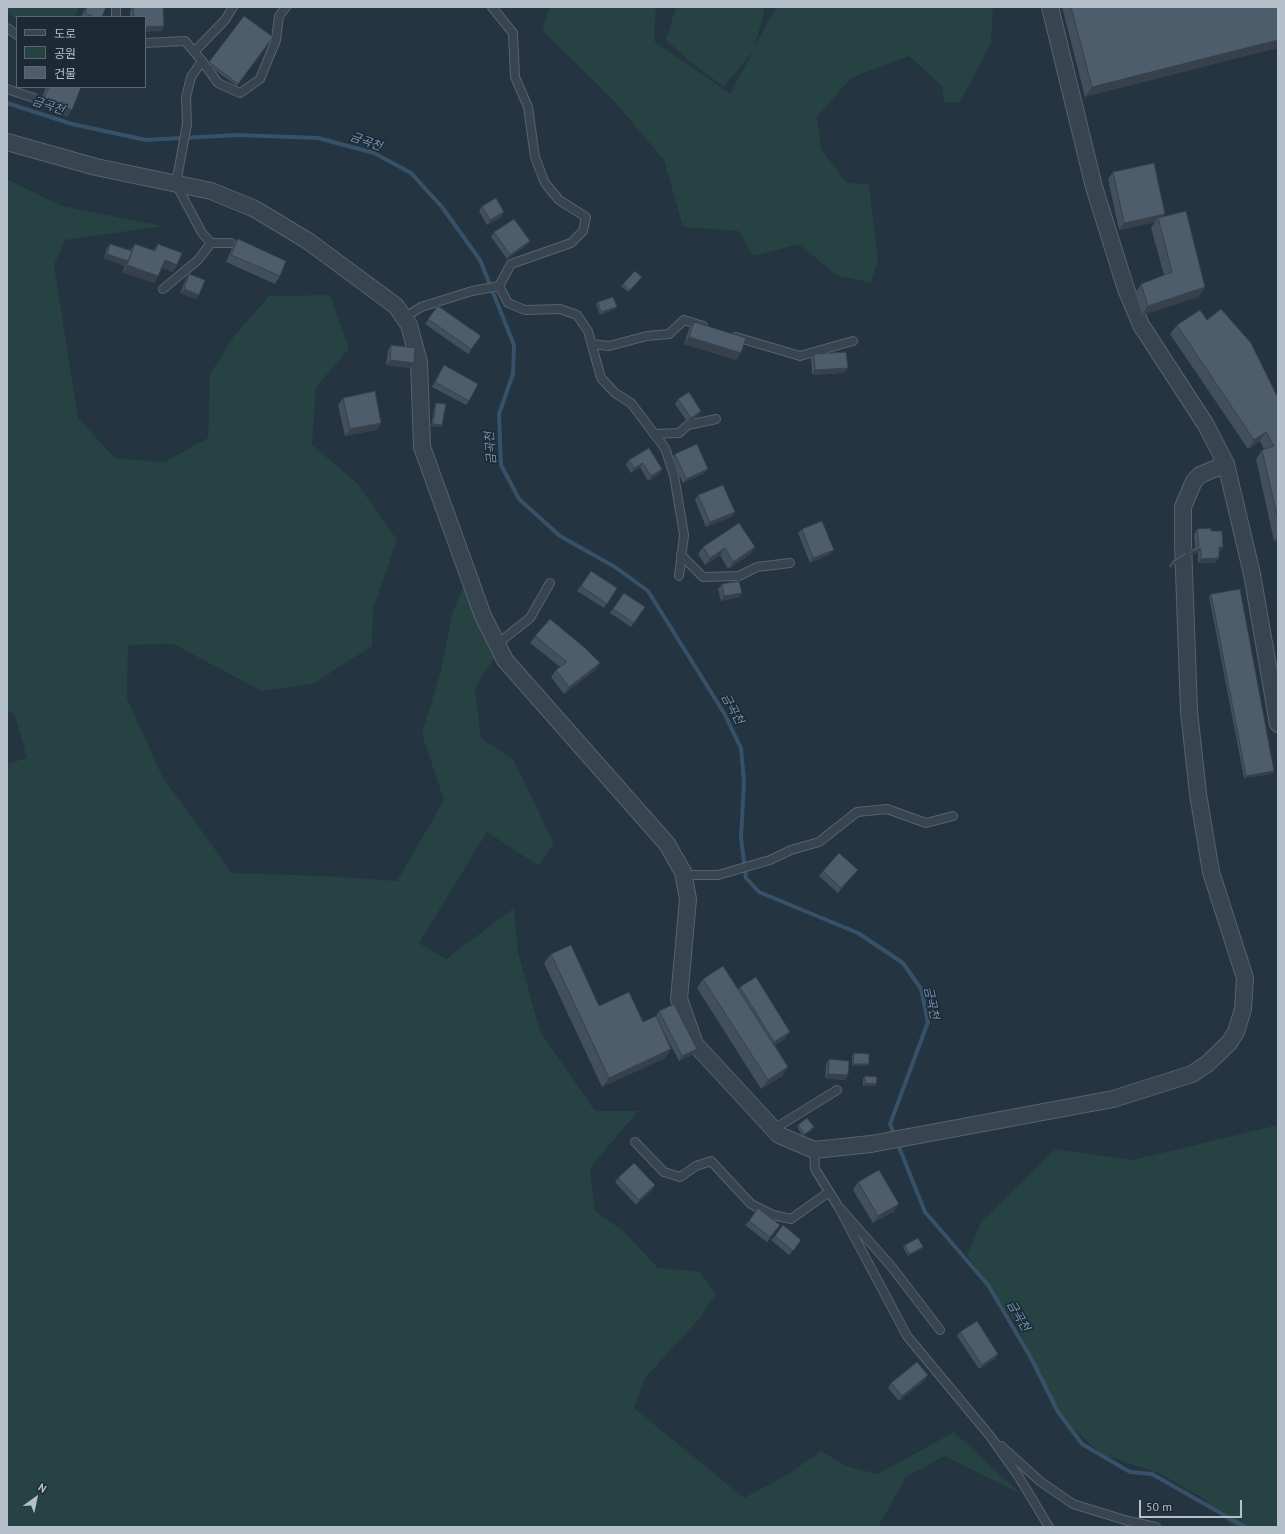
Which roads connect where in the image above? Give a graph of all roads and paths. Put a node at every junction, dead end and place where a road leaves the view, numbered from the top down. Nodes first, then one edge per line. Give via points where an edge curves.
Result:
1 (233, 7) edge
2 (286, 7) edge
3 (492, 7) edge
4 (1050, 7) edge
5 (7, 28) edge
6 (16, 34) edge
7 (146, 43) edge
8 (194, 52) junction
9 (202, 61) junction
10 (7, 89) edge
11 (34, 98) dead end
12 (7, 142) edge
13 (176, 184) junction
14 (211, 243) junction
15 (231, 243) dead end
16 (499, 286) junction
17 (163, 289) dead end
18 (404, 318) junction
19 (713, 329) edge
20 (727, 334) edge
21 (853, 341) dead end
22 (592, 344) junction
23 (716, 419) dead end
24 (654, 434) junction
25 (1226, 464) junction
26 (1202, 474) junction
27 (1230, 482) junction
28 (681, 556) junction
29 (790, 563) dead end
30 (678, 576) dead end
31 (550, 583) dead end
32 (497, 644) junction
33 (1278, 724) edge
34 (953, 816) dead end
35 (684, 875) junction
36 (837, 1090) dead end
37 (774, 1129) junction
38 (635, 1142) dead end
39 (814, 1150) junction
40 (829, 1192) junction
41 (838, 1206) junction
42 (940, 1330) dead end
43 (990, 1436) junction
44 (1049, 1527) edge
45 (1156, 1527) edge

1 - 8 lane via 226,20
2 - 9 lane via 279,16 276,40 260,79 240,93 218,83
3 - 16 lane via 513,32 515,77 528,107 535,157 545,183 559,200 586,217 583,231 571,243 511,264
4 - 25 street via 1094,187 1126,289 1141,325 1206,425
5 - 6 lane
7 - 8 lane via 185,41
8 - 9 lane
9 - 13 lane via 191,77 186,97 187,124
10 - 11 lane
12 - 13 street via 96,167
13 - 14 lane via 202,233
13 - 18 street via 211,191 255,209 314,246 396,306
14 - 15 lane
14 - 17 lane via 198,260
16 - 18 lane via 472,291 421,307
16 - 22 lane via 508,303 525,310 560,309 577,315 588,331
18 - 32 street via 409,325 418,362 422,447 483,616
19 - 22 lane via 684,320 669,334 647,336 609,346
20 - 21 lane via 800,356
22 - 24 lane via 602,378 615,393 631,403
23 - 24 lane via 688,425 679,433
24 - 28 lane via 665,448 674,475 684,535
25 - 26 street
25 - 27 street
26 - 27 lane via 1220,475
26 - 39 street via 1194,480 1183,507 1189,711 1198,794 1211,872 1245,978 1243,1009 1236,1032 1229,1044 1192,1074 1113,1099 871,1144
27 - 33 street via 1252,574
28 - 29 lane via 703,578 739,576 757,567
28 - 30 lane
31 - 32 lane via 530,618
32 - 35 street via 505,660 667,844
34 - 35 lane via 926,823 887,809 858,812 819,842 791,850 770,860 718,875
35 - 37 street via 688,898 679,999 695,1044
36 - 37 lane
37 - 39 street via 779,1135
38 - 40 lane via 664,1172 680,1177 696,1166 711,1161 751,1204 773,1216 791,1219
39 - 40 lane via 815,1169
40 - 41 lane
41 - 42 lane via 891,1266
41 - 43 lane via 907,1336
43 - 44 lane
43 - 45 lane via 1041,1482 1073,1504

